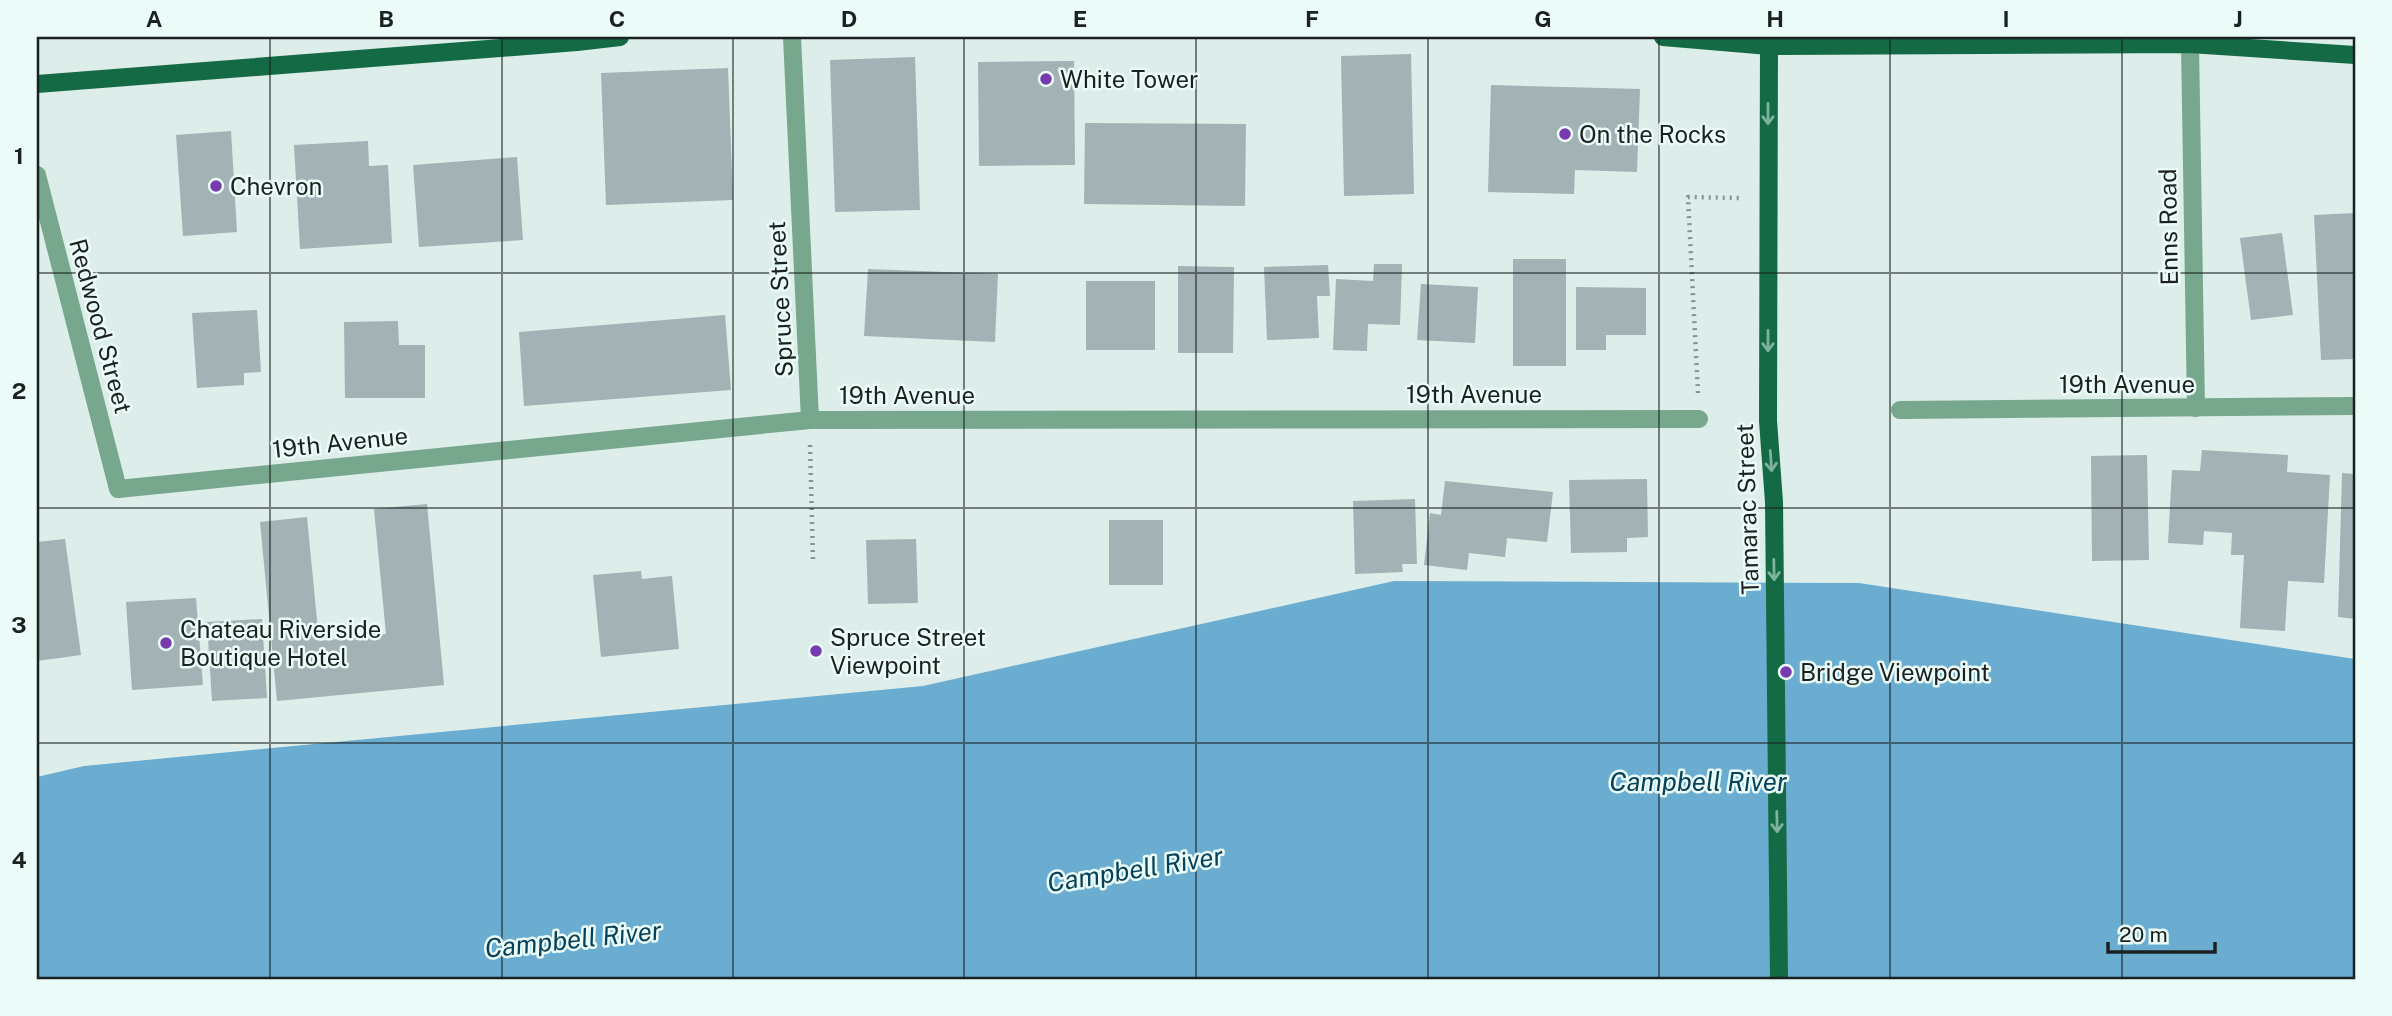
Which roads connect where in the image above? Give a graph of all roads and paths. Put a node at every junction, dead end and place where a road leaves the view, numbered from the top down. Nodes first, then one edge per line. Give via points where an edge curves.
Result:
1 (620, 37) edge
2 (792, 37) edge
3 (1663, 37) edge
4 (1769, 41) edge
5 (2190, 44) junction
6 (2355, 55) edge
7 (37, 84) edge
8 (37, 175) edge
9 (1743, 210) dead end
10 (2355, 406) edge
11 (2196, 408) junction
12 (1900, 410) dead end
13 (1699, 419) joint
14 (810, 420) junction
15 (118, 489) joint
16 (813, 559) dead end
17 (1779, 979) edge

1 - 7 main road
2 - 14 street, Spruce Street
3 - 4 main road
4 - 5 main road
4 -> 17 main road, Tamarac Street via 1768,421 1774,502
5 - 6 main road
5 - 11 street, Enns Road
8 - 15 street, Redwood Street
9 - 13 path via 1742,197 1688,197
10 - 11 street, 19th Avenue
11 - 12 street, 19th Avenue
13 - 14 street, 19th Avenue
14 - 15 street, 19th Avenue
14 - 16 path

